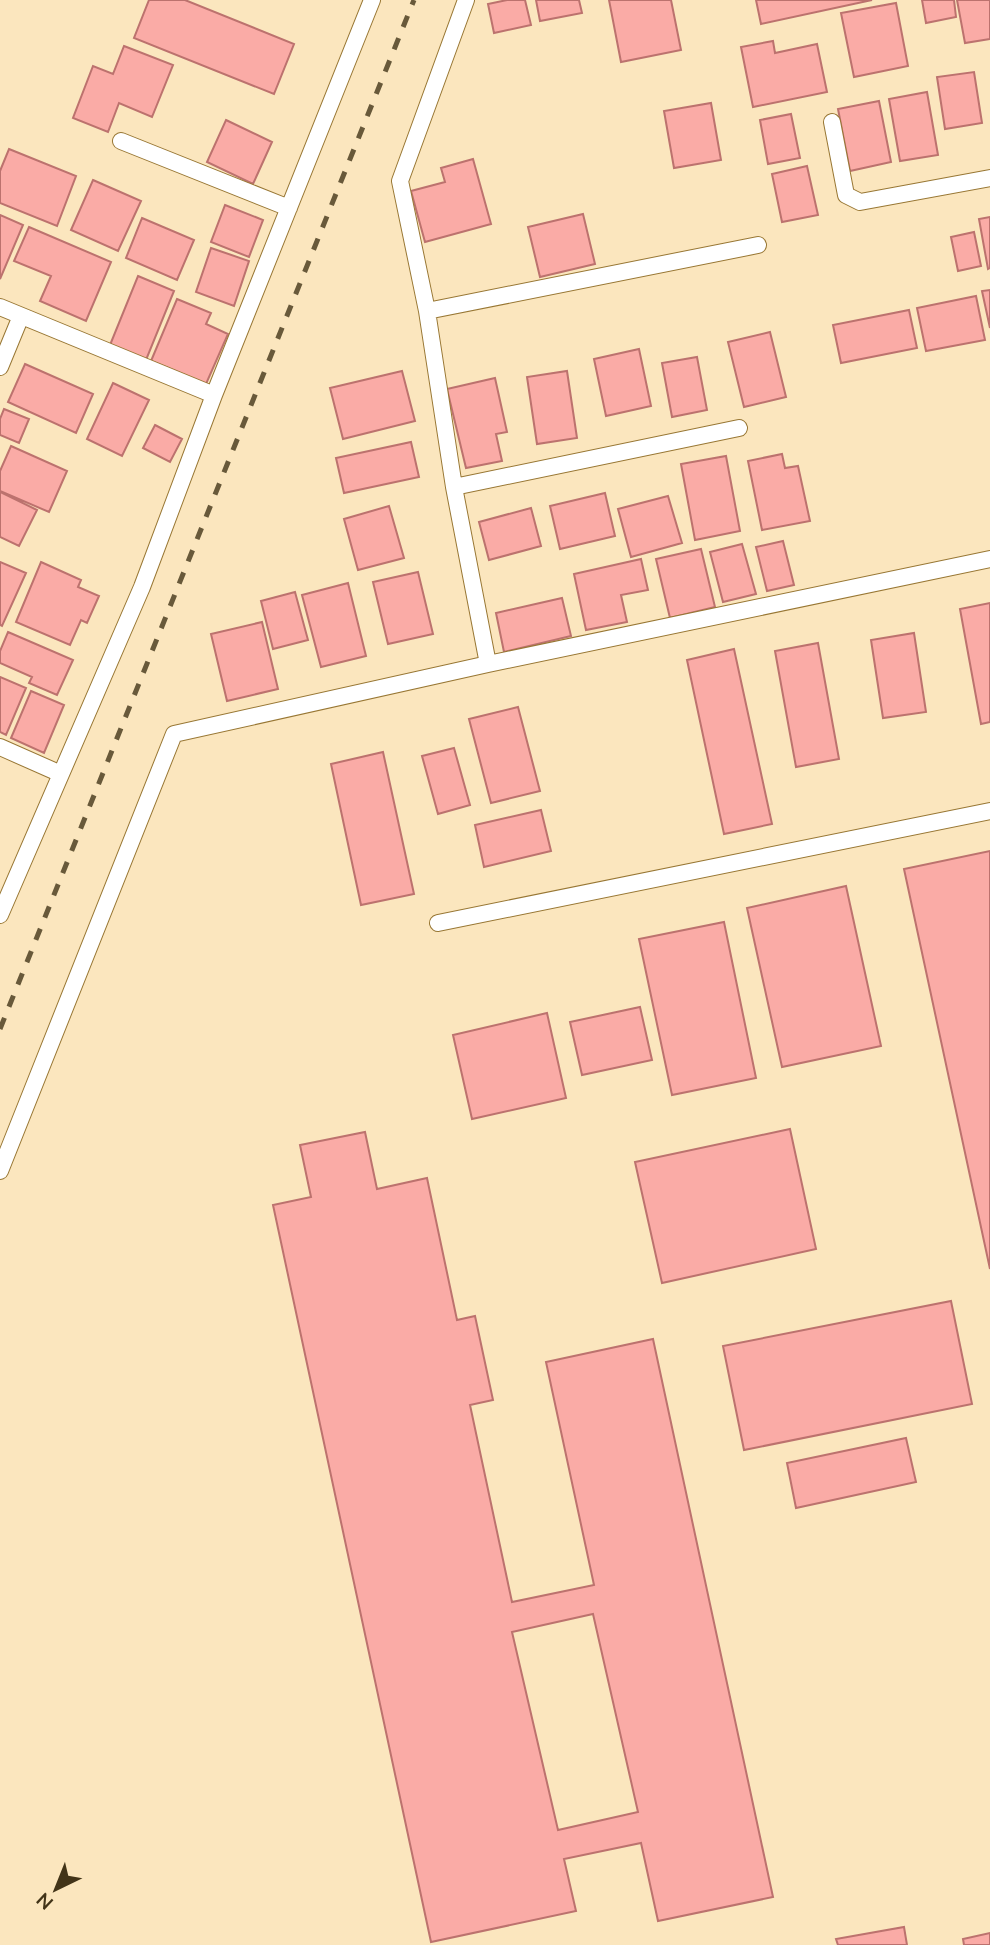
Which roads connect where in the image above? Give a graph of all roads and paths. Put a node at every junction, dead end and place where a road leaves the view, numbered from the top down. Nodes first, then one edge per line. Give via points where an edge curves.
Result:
1 (372, 0) edge
2 (466, 0) edge
3 (832, 122) dead end
4 (121, 141) dead end
5 (990, 177) edge
6 (289, 208) junction
7 (758, 245) dead end
8 (0, 307) edge
9 (428, 311) junction
10 (21, 316) junction
11 (0, 367) edge
12 (214, 395) junction
13 (739, 428) dead end
14 (454, 487) junction
15 (990, 559) edge
16 (488, 664) junction
17 (0, 747) edge
18 (61, 774) junction
19 (990, 811) edge
20 (0, 915) edge
21 (438, 923) dead end
22 (0, 1171) edge

1 - 6 lane
2 - 9 lane via 400,181
3 - 5 lane via 846,195 860,202
4 - 6 lane
6 - 12 lane
7 - 9 lane
8 - 10 lane
9 - 14 lane
10 - 11 lane
10 - 12 lane
12 - 18 lane via 142,587
13 - 14 lane
14 - 16 lane
15 - 16 lane
16 - 22 lane via 174,734
17 - 18 lane
18 - 20 lane
19 - 21 lane

